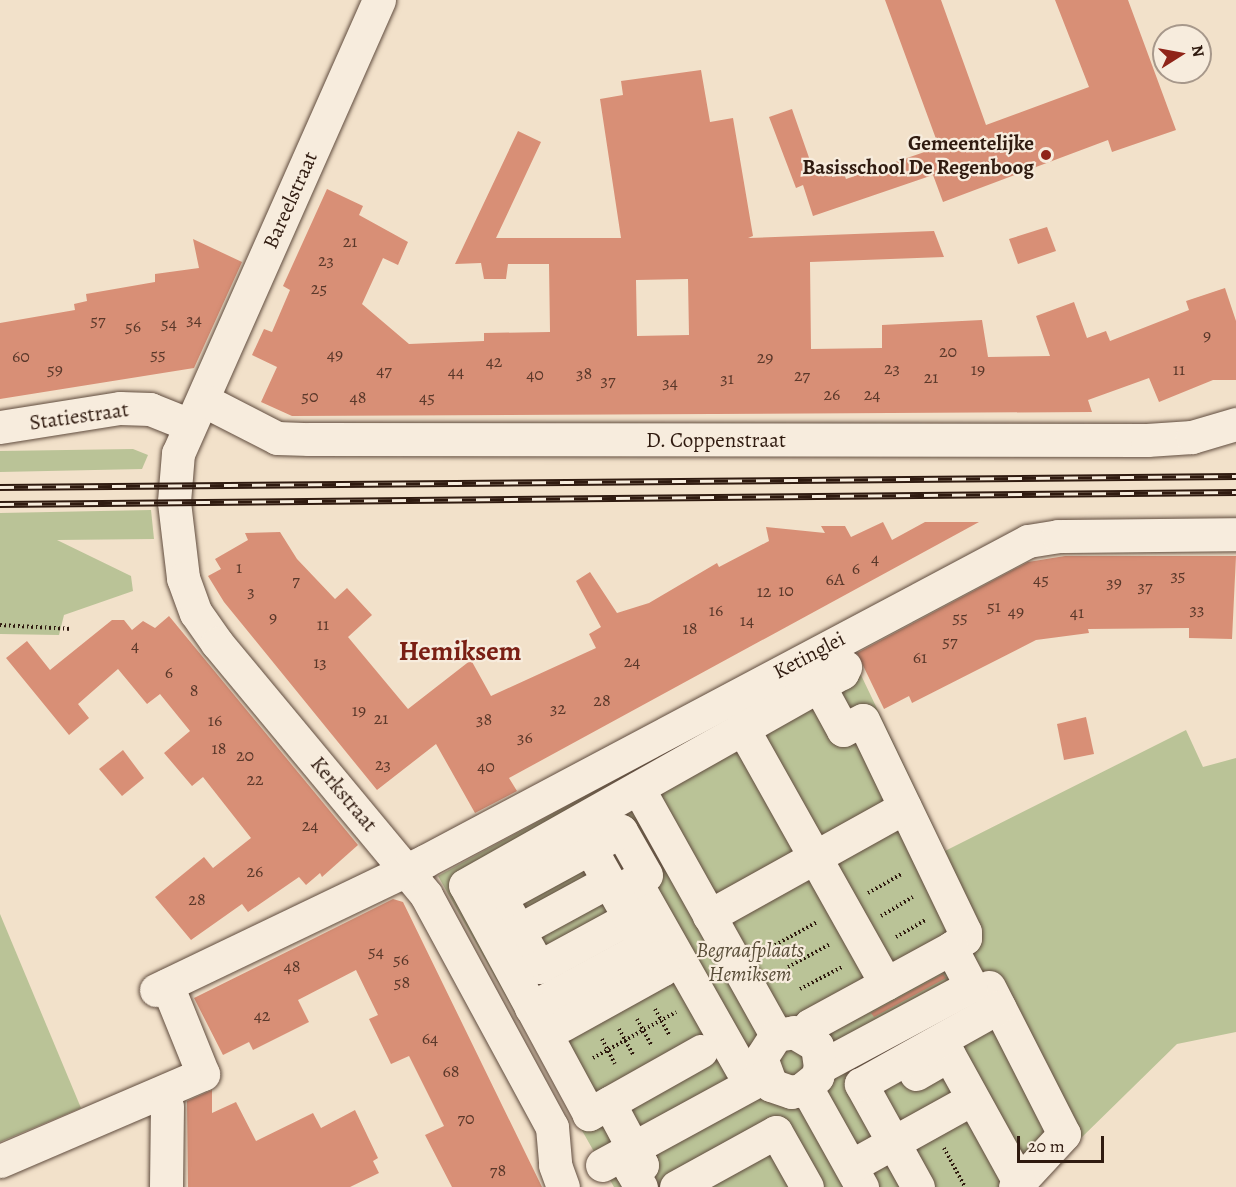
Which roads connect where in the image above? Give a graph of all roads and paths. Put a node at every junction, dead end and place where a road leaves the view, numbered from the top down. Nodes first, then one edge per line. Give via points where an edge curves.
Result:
1 (379, 0) edge
2 (197, 413) junction
3 (1236, 424) edge
4 (0, 427) edge
5 (1236, 534) edge
6 (1, 627) edge
7 (72, 629) dead end
8 (845, 667) dead end
9 (819, 686) junction
10 (742, 729) junction
11 (638, 788) junction
12 (905, 807) junction
13 (814, 857) junction
14 (407, 869) junction
15 (622, 893) junction
16 (709, 916) junction
17 (951, 948) junction
18 (624, 983) junction
19 (886, 984) junction
20 (971, 986) junction
21 (999, 1007) junction
22 (531, 1008) junction
23 (679, 1010) dead end
24 (662, 1020) junction
25 (643, 1030) junction
26 (790, 1035) junction
27 (625, 1040) junction
28 (608, 1050) junction
29 (590, 1059) dead end
30 (753, 1072) junction
31 (656, 1076) junction
32 (813, 1077) junction
33 (869, 1099) junction
34 (972, 1099) junction
35 (167, 1106) dead end
36 (893, 1142) junction
37 (633, 1148) junction
38 (0, 1161) edge
39 (602, 1165) dead end
40 (856, 1177) edge
41 (1017, 1185) edge
42 (166, 1187) edge
43 (563, 1187) edge
44 (641, 1187) edge
45 (676, 1187) edge
46 (807, 1187) edge
47 (918, 1187) edge

1 - 2 street, Bareelstraat
2 - 3 street, D. Coppenstraat via 277,438 309,440 1147,440 1192,436
2 - 4 street, Statiestraat via 120,408
2 - 14 street, Kerkstraat via 178,453 174,502 183,578 196,613
5 - 14 street, Ketinglei via 1058,536 1028,541
6 - 7 path
8 - 9 street
9 - 10 street
9 - 12 street via 843,730 863,720
10 - 11 street
10 - 13 street
11 - 16 street
11 - 22 street via 465,885
12 - 13 street
12 - 17 street via 965,932 965,939
13 - 16 street
13 - 19 street
14 - 38 street, Ketinglei via 162,988 203,1074
14 - 43 street, Kerkstraat via 426,894 552,1127 555,1165
15 - 15 street via 646,875 621,831 500,897 539,967
15 - 18 street
16 - 26 street
17 - 19 street
17 - 20 street
18 - 22 street
18 - 24 path
18 - 25 path
18 - 27 path
18 - 28 path
18 - 30 street
19 - 26 street
20 - 21 street via 987,983
20 - 32 street
21 - 33 street via 861,1084
21 - 41 street via 1064,1134
22 - 31 street via 589,1114
23 - 24 path
24 - 25 path
24 - 31 path
25 - 27 path
25 - 31 path
26 - 30 street via 761,1058
26 - 32 street via 817,1047
27 - 28 path
27 - 31 path
28 - 29 path
28 - 31 path
30 - 32 street via 781,1090
30 - 37 street
31 - 37 street
32 - 40 street
33 - 34 street via 949,1055
33 - 36 street
34 - 36 street
34 - 41 street
35 - 42 street
36 - 40 street
36 - 47 street
37 - 39 street
37 - 44 street via 642,1165 631,1170
45 - 46 street via 776,1132

